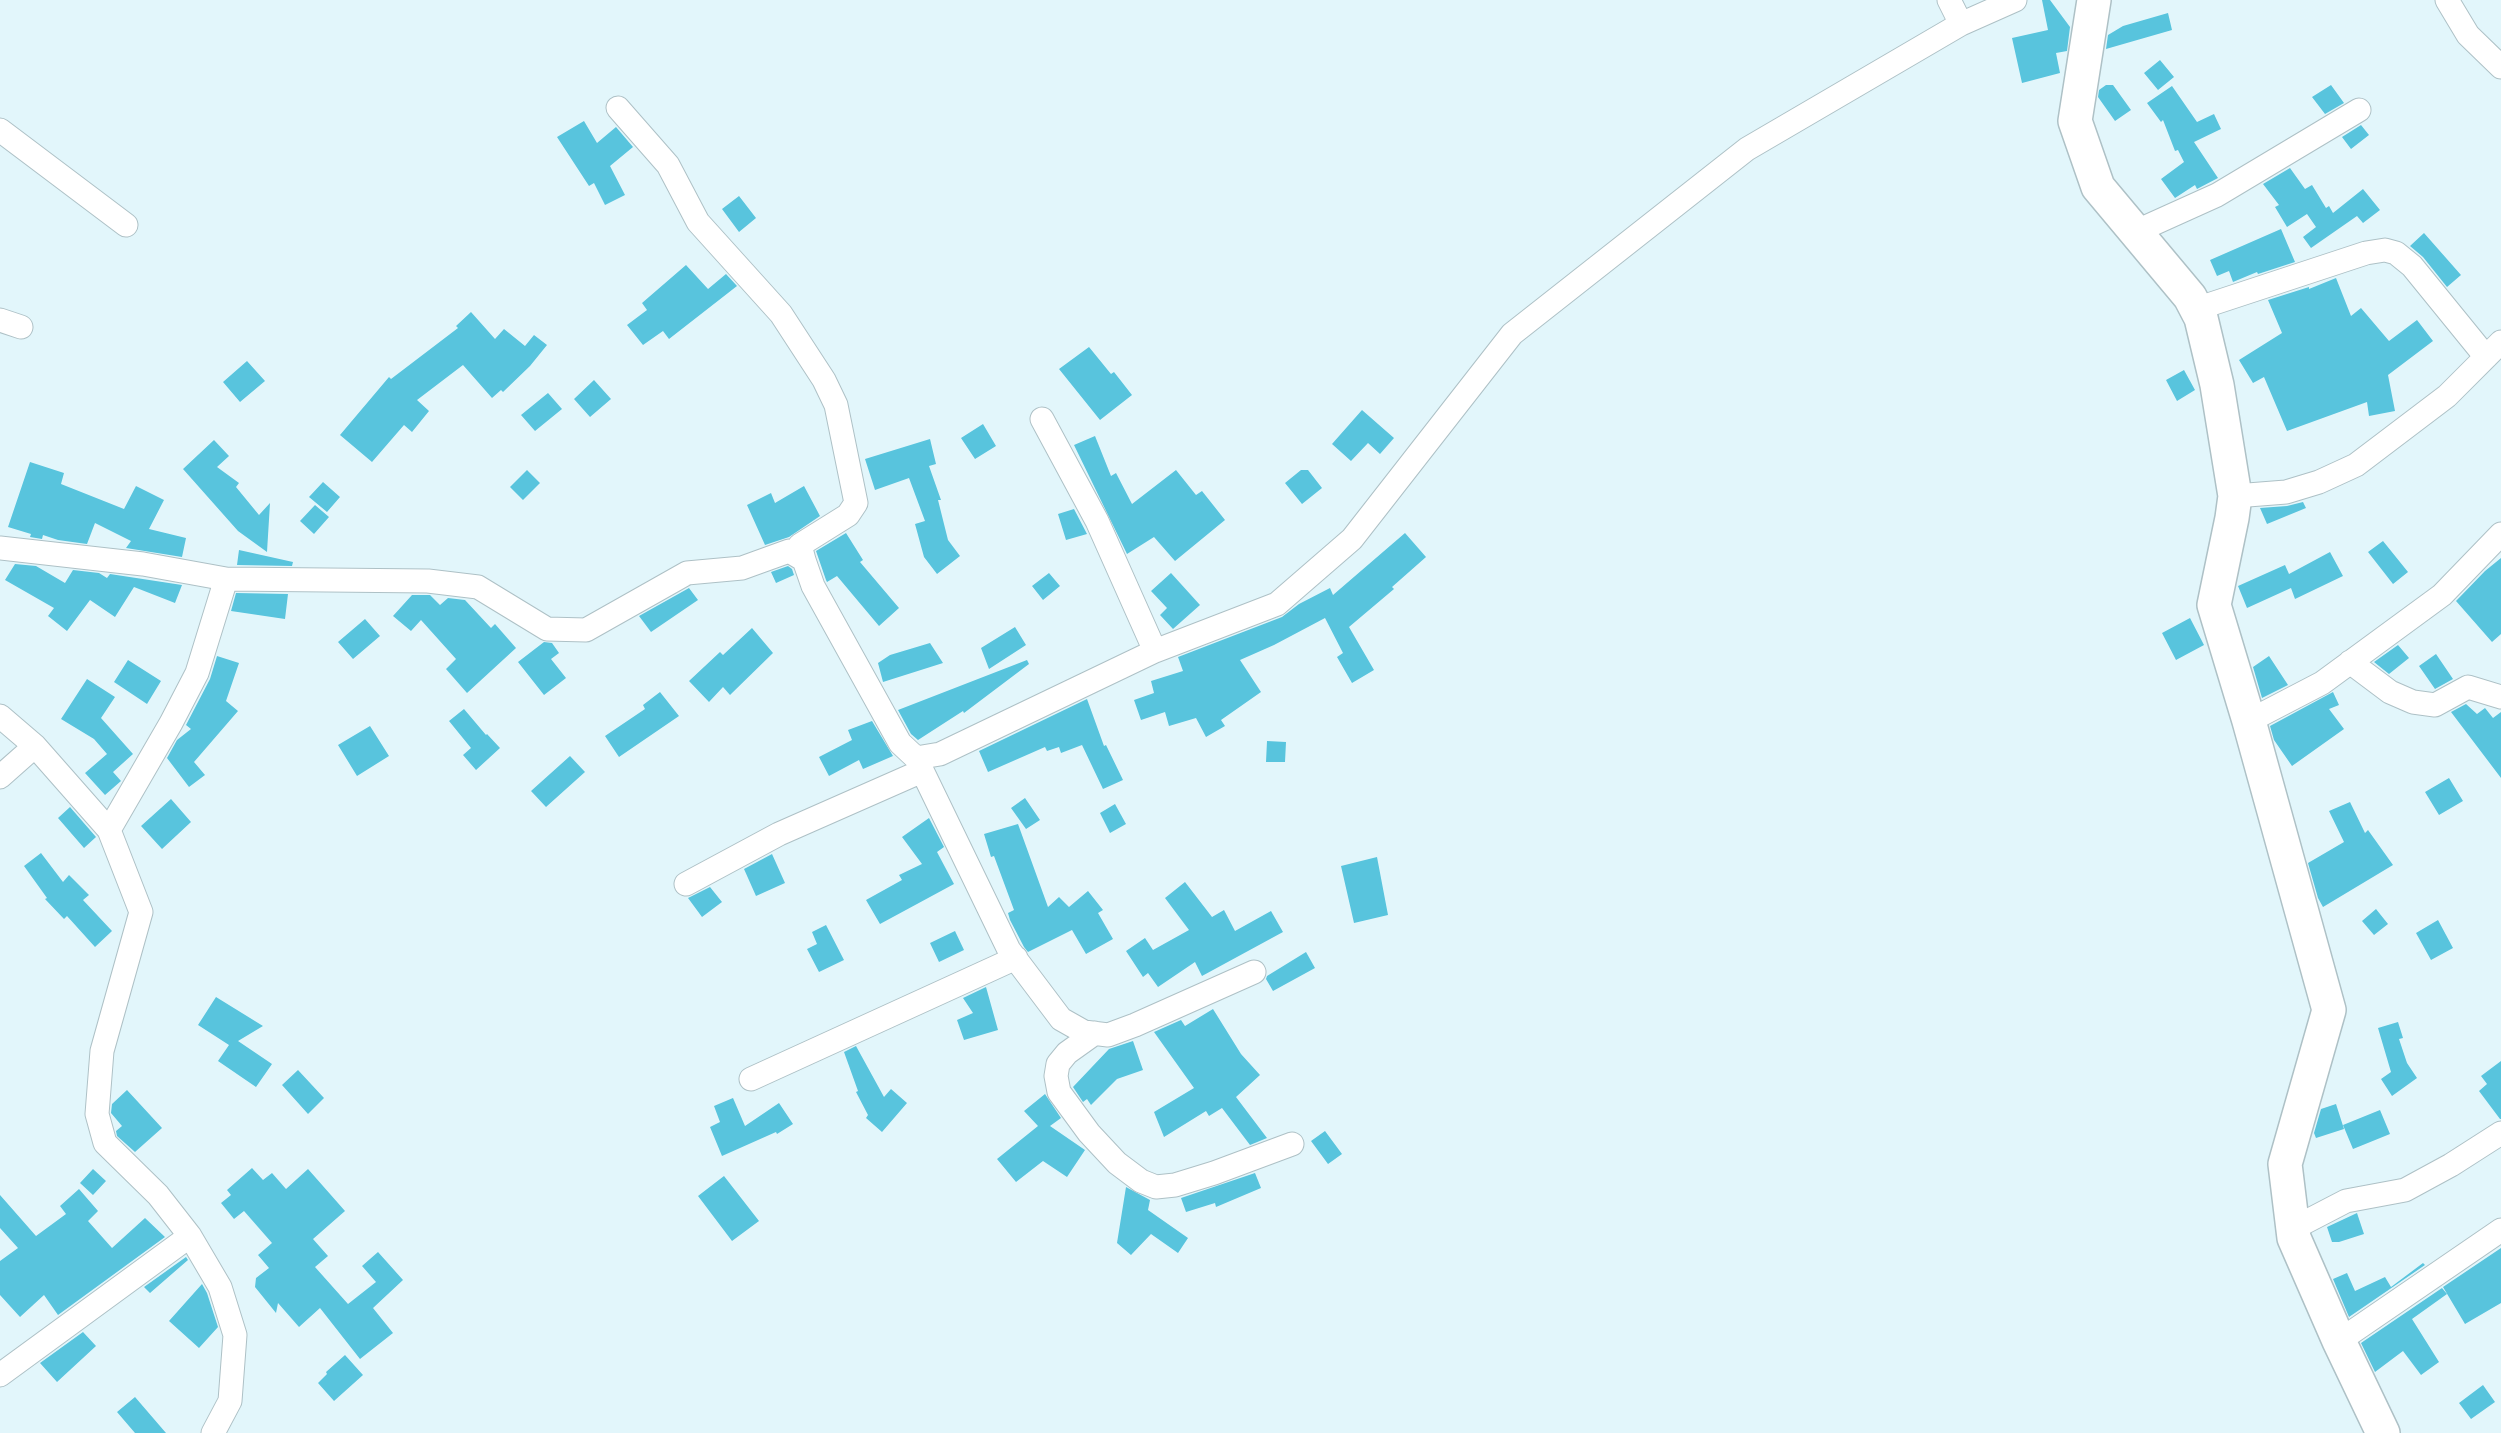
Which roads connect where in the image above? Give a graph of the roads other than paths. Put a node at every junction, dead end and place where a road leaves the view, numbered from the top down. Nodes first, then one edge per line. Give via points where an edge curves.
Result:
1 (1949, 0) edge
2 (2015, 0) edge
3 (2447, 0) edge
4 (2091, 2) edge
5 (1961, 24) junction
6 (2501, 67) edge
7 (618, 108) dead end
8 (2359, 110) dead end
9 (0, 130) edge
10 (127, 225) dead end
11 (2135, 232) junction
12 (2196, 309) junction
13 (2493, 349) edge
14 (1042, 419) dead end
15 (2235, 496) junction
16 (2501, 534) edge
17 (0, 548) edge
18 (804, 560) junction
19 (226, 579) junction
20 (1155, 651) junction
21 (2350, 662) junction
22 (2501, 696) edge
23 (0, 716) edge
24 (2249, 721) junction
25 (35, 746) junction
26 (919, 764) junction
27 (0, 777) edge
28 (109, 830) junction
29 (686, 884) dead end
30 (1016, 958) junction
31 (1254, 972) dead end
32 (1095, 1033) junction
33 (751, 1079) dead end
34 (2501, 1133) edge
35 (1292, 1143) dead end
36 (2294, 1228) junction
37 (2501, 1230) edge
38 (190, 1236) junction
39 (2339, 1341) junction
40 (0, 1375) edge
41 (213, 1433) edge
42 (2383, 1433) edge

1 - 5 street
2 - 5 street
3 - 6 street via 2468,35
4 - 11 street via 2075,121 2098,187
5 - 20 street via 1748,149 1513,334 1352,539 1276,604
7 - 18 street via 668,165 698,222 781,313 835,405 856,503 848,515 800,545
8 - 11 street via 2217,194
9 - 10 street
11 - 12 street
12 - 13 street via 2385,250 2412,266
12 - 15 street via 2217,385
13 - 15 street via 2447,396 2356,465 2286,492
14 - 20 street via 1097,521
15 - 24 street via 2214,605
16 - 21 street via 2442,595
17 - 19 street via 143,564
18 - 19 street via 789,551 742,568 687,573 586,630 547,629 478,587 428,581
18 - 26 street via 813,586 900,743
19 - 28 street via 197,673
20 - 26 street
21 - 22 street via 2390,692 2413,702 2435,705 2468,687
21 - 24 street via 2322,683
23 - 25 street
24 - 36 street via 2329,1010 2285,1164
25 - 27 street
25 - 28 street
26 - 29 street
26 - 30 street
28 - 38 street via 141,912 102,1051 97,1114 105,1143 158,1195
30 - 32 street via 1061,1019
30 - 33 street
31 - 32 street via 1135,1025 1108,1035
32 - 35 street via 1058,1064 1059,1092 1089,1133 1142,1181 1156,1187 1175,1185
34 - 36 street via 2405,1190 2346,1201
36 - 39 street via 2294,1238
37 - 39 street
38 - 40 street
38 - 41 street via 220,1287 235,1335 230,1401
39 - 42 street

